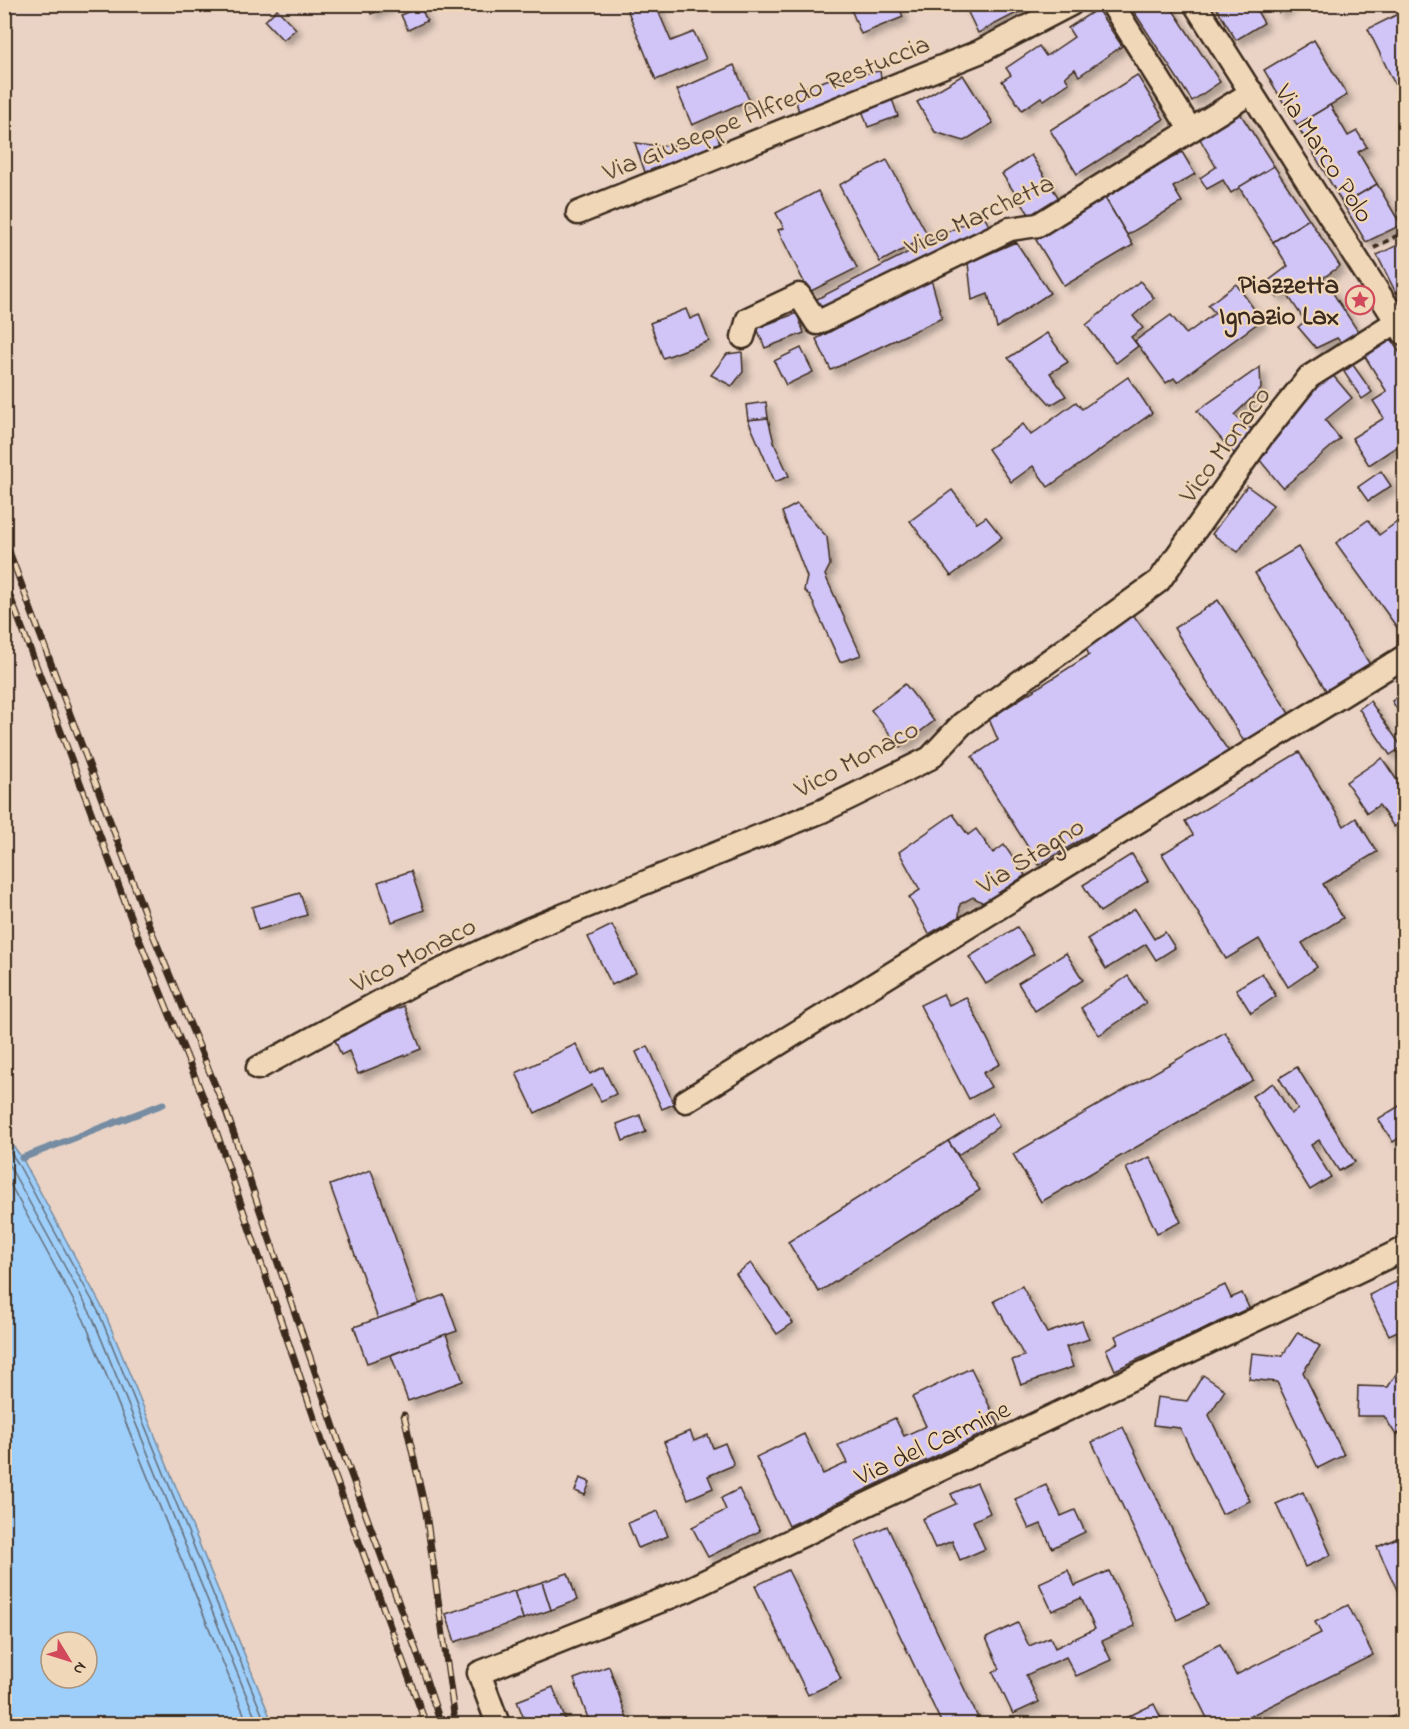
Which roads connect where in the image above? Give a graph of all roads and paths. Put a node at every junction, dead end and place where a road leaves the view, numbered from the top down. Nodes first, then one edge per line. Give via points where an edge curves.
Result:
1 (1071, 4) edge
2 (1112, 4) edge
3 (1195, 4) edge
4 (1252, 92) junction
5 (1190, 129) junction
6 (578, 213) dead end
7 (1404, 232) edge
8 (1357, 256) junction
9 (1400, 328) edge
10 (743, 337) dead end
11 (1404, 657) edge
12 (258, 1068) dead end
13 (686, 1101) dead end
14 (1404, 1249) edge
15 (498, 1725) edge

1 - 6 street, Via Giuseppe Alfredo Restuccia via 979,52
2 - 5 street
3 - 4 street, Via Marco Polo
4 - 5 street, Vico Marchetta
4 - 8 street, Via Marco Polo
5 - 10 street, Vico Marchetta via 1038,225 1010,229 817,322 799,295 748,319
7 - 8 path
8 - 9 street, Via Marco Polo
9 - 12 street, Vico Monaco via 1310,377 1262,436 1159,581 962,724 930,758 822,811 530,929 418,981
11 - 13 street, Via Stagno
14 - 15 street, Via del Carmine via 685,1591 479,1672

